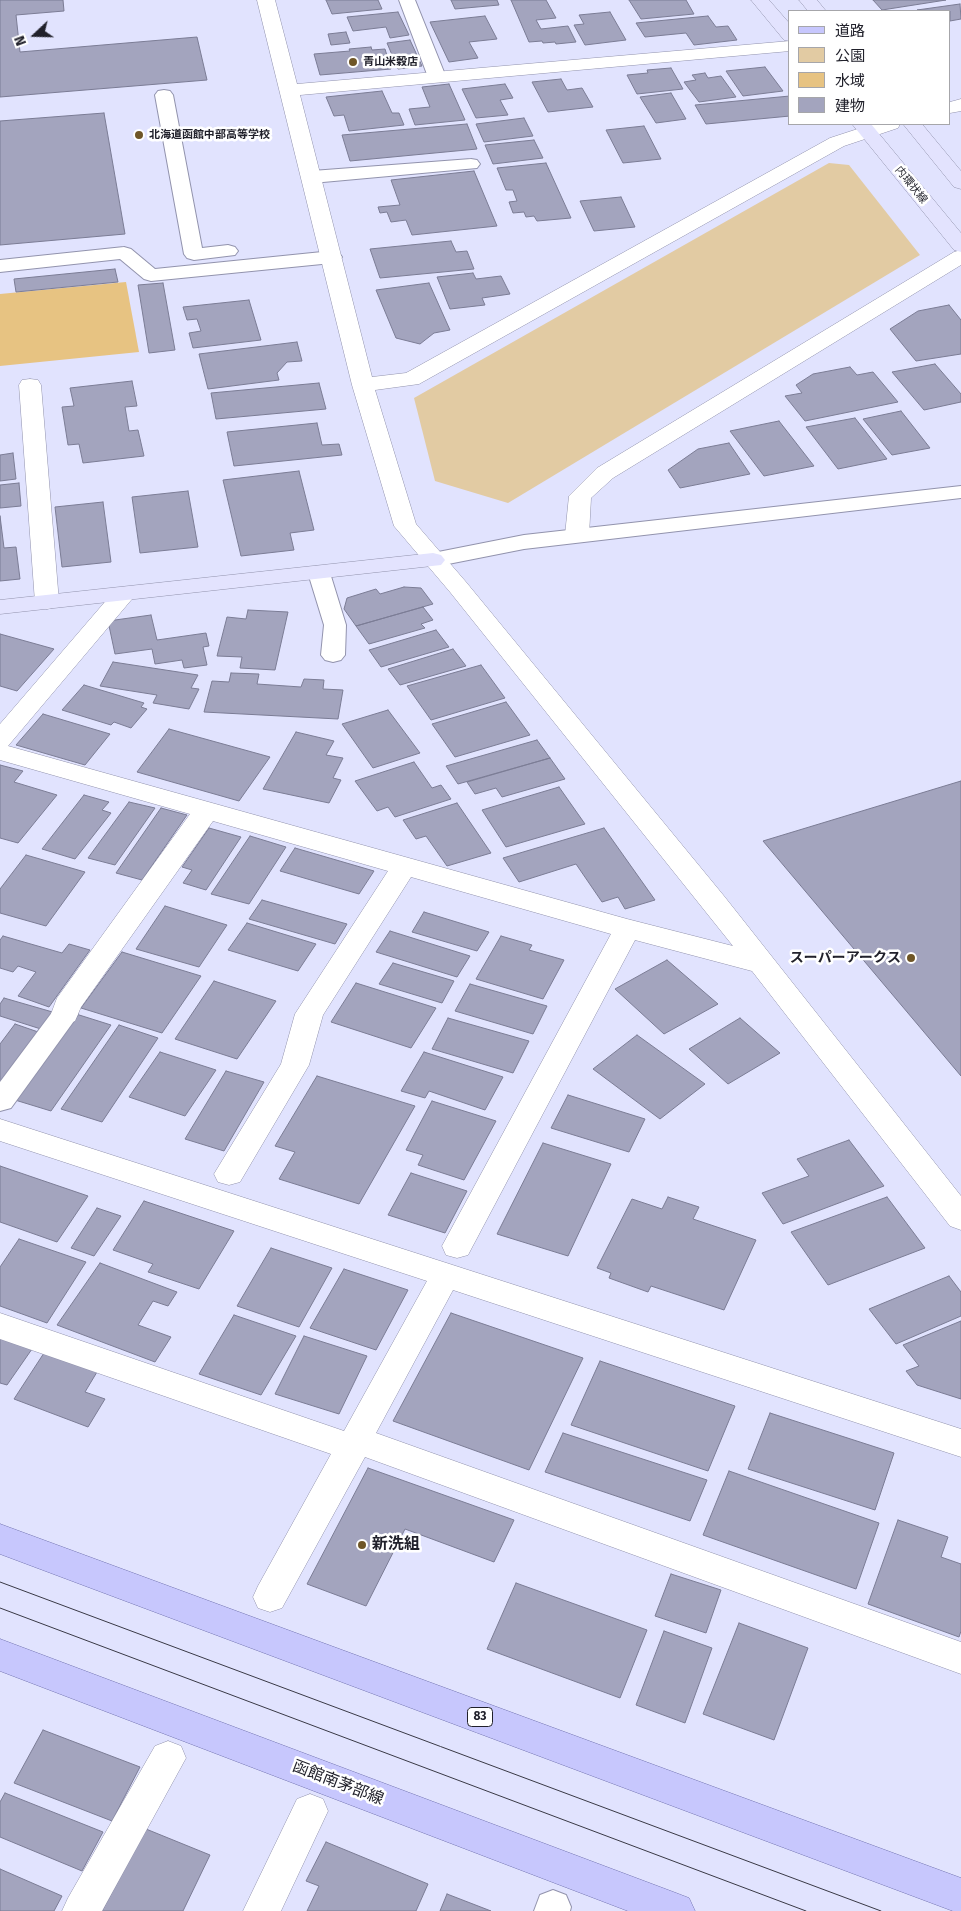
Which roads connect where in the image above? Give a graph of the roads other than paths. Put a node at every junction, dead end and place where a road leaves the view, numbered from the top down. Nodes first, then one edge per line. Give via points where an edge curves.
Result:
1 (266, 0) edge
2 (407, 0) edge
3 (760, 0) edge
4 (808, 0) edge
5 (816, 10) edge
6 (788, 34) edge
7 (788, 46) edge
8 (437, 77) junction
9 (290, 90) junction
10 (164, 95) dead end
11 (882, 125) edge
12 (913, 125) edge
13 (864, 127) edge
14 (471, 164) dead end
15 (312, 177) junction
16 (961, 183) edge
17 (961, 246) edge
18 (330, 249) junction
19 (961, 256) edge
20 (0, 266) edge
21 (30, 384) dead end
22 (363, 385) junction
23 (961, 492) edge
24 (577, 535) junction
25 (433, 560) junction
26 (319, 573) junction
27 (124, 594) junction
28 (47, 602) junction
29 (0, 607) edge
30 (333, 655) dead end
31 (0, 740) edge
32 (0, 752) edge
33 (207, 810) junction
34 (405, 865) junction
35 (627, 930) junction
36 (760, 963) junction
37 (65, 1014) joint
38 (1, 1115) edge
39 (229, 1174) dead end
40 (961, 1218) edge
41 (451, 1261) junction
42 (0, 1326) edge
43 (961, 1443) edge
44 (355, 1444) junction
45 (0, 1539) edge
46 (270, 1597) dead end
47 (0, 1655) edge
48 (961, 1658) edge
49 (168, 1758) dead end
50 (310, 1811) dead end
51 (961, 1896) edge
52 (82, 1911) edge
53 (262, 1911) edge
54 (676, 1911) edge

1 - 9 street
2 - 8 lane
3 - 6 street
4 - 5 street
7 - 8 street
8 - 9 street
9 - 15 street
10 - 18 lane via 194,254
11 - 13 street
12 - 16 street
13 - 17 street, 内環状線
13 - 22 street via 411,379
14 - 15 lane
15 - 18 street
18 - 20 lane via 151,275 124,254
18 - 22 street
19 - 24 street via 605,473 580,496
21 - 28 street
22 - 25 street via 405,526
23 - 24 lane
24 - 25 lane
25 - 26 street
25 - 36 street via 521,664
26 - 27 street
26 - 30 lane via 334,625
27 - 28 street
27 - 31 street
28 - 29 street
32 - 33 street
33 - 34 street
33 - 37 street via 67,1005
34 - 35 street
34 - 39 street via 309,1014 294,1065
35 - 36 street
35 - 41 street
36 - 40 street
37 - 38 lane
38 - 41 street
41 - 43 street
41 - 44 street
42 - 44 street
44 - 46 street
44 - 48 street
45 - 51 main road, 83
47 - 54 main road, 函館南茅部線
49 - 52 street
50 - 53 street

